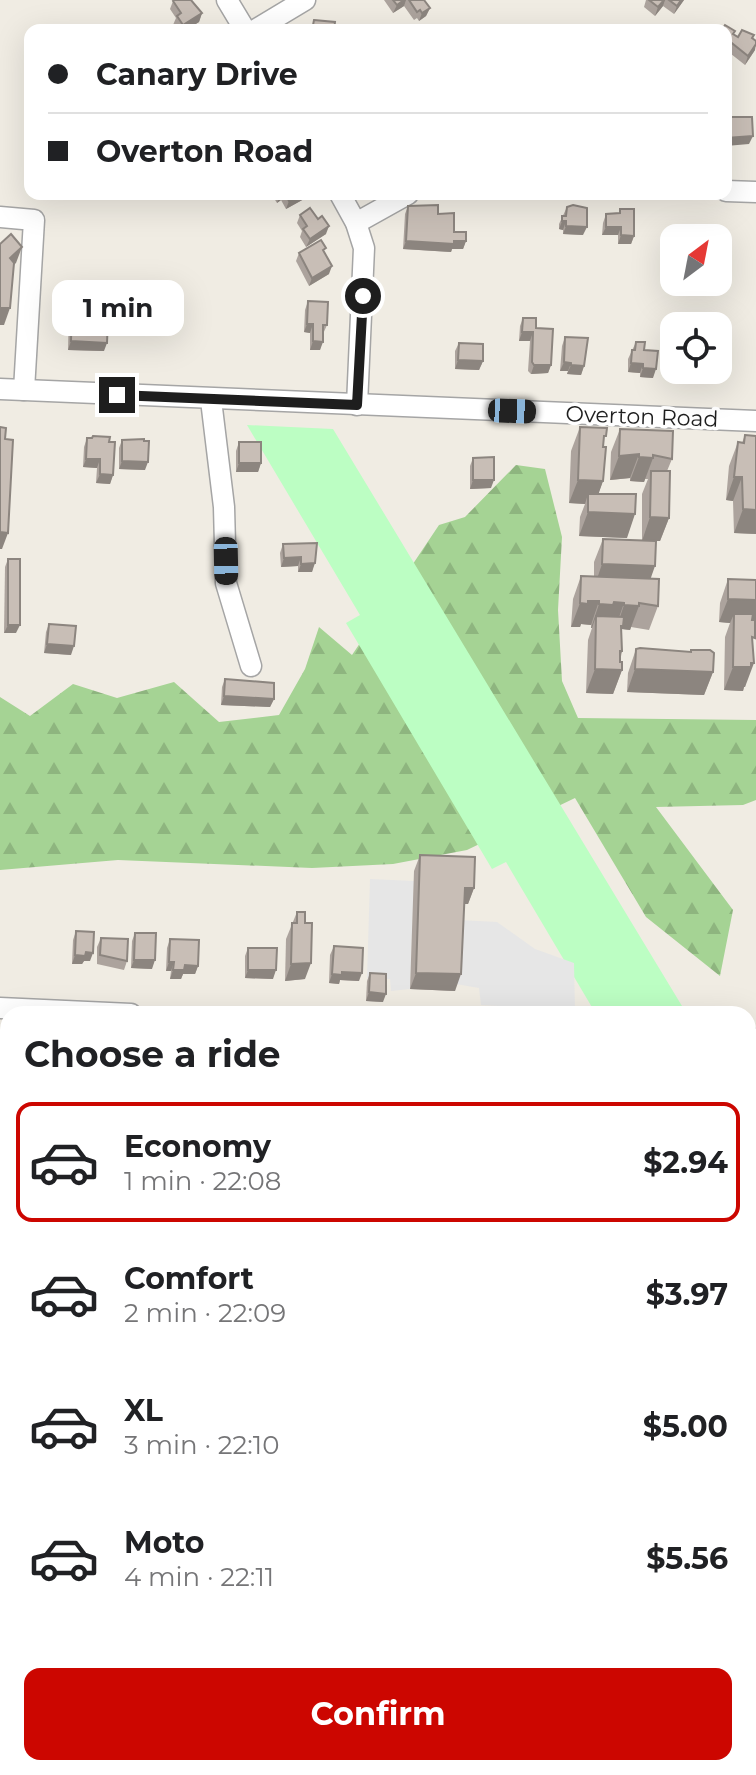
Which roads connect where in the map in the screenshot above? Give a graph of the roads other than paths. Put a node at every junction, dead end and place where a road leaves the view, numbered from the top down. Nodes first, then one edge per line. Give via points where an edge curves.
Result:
1 (227, 0) edge
2 (305, 0) edge
3 (241, 24) edge
4 (265, 24) edge
5 (732, 191) edge
6 (756, 192) edge
7 (343, 200) edge
8 (397, 200) edge
9 (0, 217) edge
10 (356, 223) junction
11 (0, 389) edge
12 (24, 390) junction
13 (211, 400) junction
14 (357, 405) junction
15 (756, 421) edge
16 (251, 666) dead end

1 - 3 street
2 - 4 street
5 - 6 street
7 - 10 street
8 - 10 street
9 - 12 street via 34,220
10 - 14 street via 365,267
11 - 12 street, Overton Road
12 - 13 street, Overton Road
13 - 14 street, Overton Road
13 - 16 street via 224,507 226,583
14 - 15 street, Overton Road

